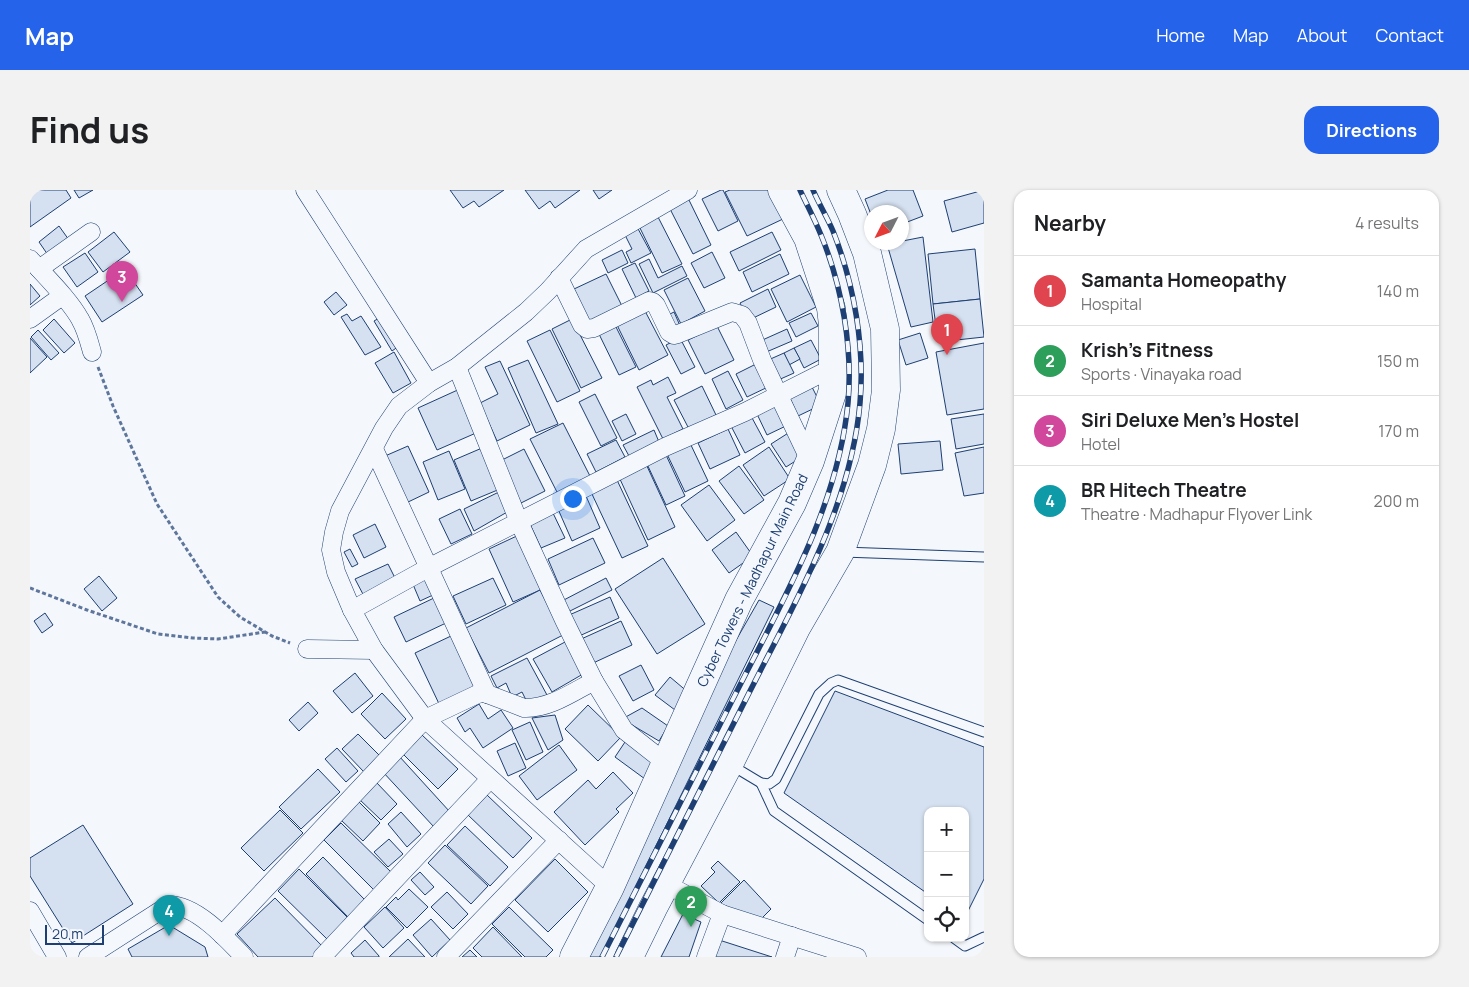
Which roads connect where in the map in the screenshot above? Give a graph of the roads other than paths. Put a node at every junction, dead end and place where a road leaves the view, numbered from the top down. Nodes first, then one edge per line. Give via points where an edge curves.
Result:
1 (305, 190) edge
2 (688, 190) edge
3 (782, 190) edge
4 (841, 190) edge
5 (91, 232) dead end
6 (34, 264) edge
7 (559, 278) junction
8 (62, 296) junction
9 (30, 318) edge
10 (92, 352) road end
11 (457, 367) junction
12 (832, 368) junction
13 (429, 383) junction
14 (779, 395) junction
15 (374, 449) junction
16 (810, 461) junction
17 (519, 522) junction
18 (840, 552) junction
19 (984, 557) edge
20 (428, 568) junction
21 (352, 610) junction
22 (307, 649) road end
23 (374, 650) junction
24 (594, 681) junction
25 (487, 694) junction
26 (425, 719) junction
27 (984, 732) edge
28 (666, 763) junction
29 (729, 764) junction
30 (490, 779) junction
31 (761, 782) junction
32 (559, 840) junction
33 (666, 884) junction
34 (610, 887) junction
35 (30, 911) edge
36 (722, 914) junction
37 (924, 917) edge
38 (222, 935) junction
39 (792, 936) junction
40 (984, 937) edge
41 (960, 942) edge
42 (57, 957) edge
43 (88, 957) edge
44 (244, 957) edge
45 (322, 957) edge
46 (446, 957) edge
47 (574, 957) edge
48 (630, 957) edge
49 (706, 957) edge
50 (785, 957) edge
51 (857, 957) edge

1 - 13 street
2 - 7 street via 586,249
3 - 12 main road, Cyber Towers - Madhapur Main Road via 808,238 831,308
4 - 18 main road via 867,253 880,306 885,329 886,390 872,465
5 - 6 street
6 - 8 street
7 - 11 street via 526,312
7 - 14 street via 587,329 649,301 656,306 669,332 674,335 732,312 742,315
8 - 9 street
8 - 10 street via 81,319
11 - 13 street
11 - 17 street
12 - 14 street
12 - 16 main road, Cyber Towers - Madhapur Main Road via 833,390
13 - 15 street via 399,406
14 - 16 street
14 - 17 street via 665,447
15 - 20 street
15 - 21 street via 340,511 331,550 336,572
16 - 28 main road, Cyber Towers - Madhapur Main Road via 792,504 739,600
17 - 20 street
17 - 24 street
18 - 19 lane
18 - 29 main road via 796,628
20 - 21 street
20 - 25 street
21 - 23 street
22 - 23 street
23 - 26 street
24 - 25 street via 538,708 524,708
24 - 28 street via 624,730
25 - 26 street via 482,692
26 - 30 street
26 - 38 street
27 - 31 lane via 838,680 819,694 776,779 769,784
28 - 34 main road, Cyber Towers - Madhapur Main Road
29 - 31 lane
29 - 33 main road
30 - 32 street
30 - 45 street
31 - 37 lane via 774,811
32 - 34 street
32 - 46 street
33 - 36 street
33 - 48 main road
34 - 47 main road, Cyber Towers - Madhapur Main Road
35 - 42 street
36 - 39 street
36 - 49 street
38 - 43 street via 190,910 169,905
38 - 44 street
39 - 50 street
39 - 51 street
40 - 41 lane via 965,946

